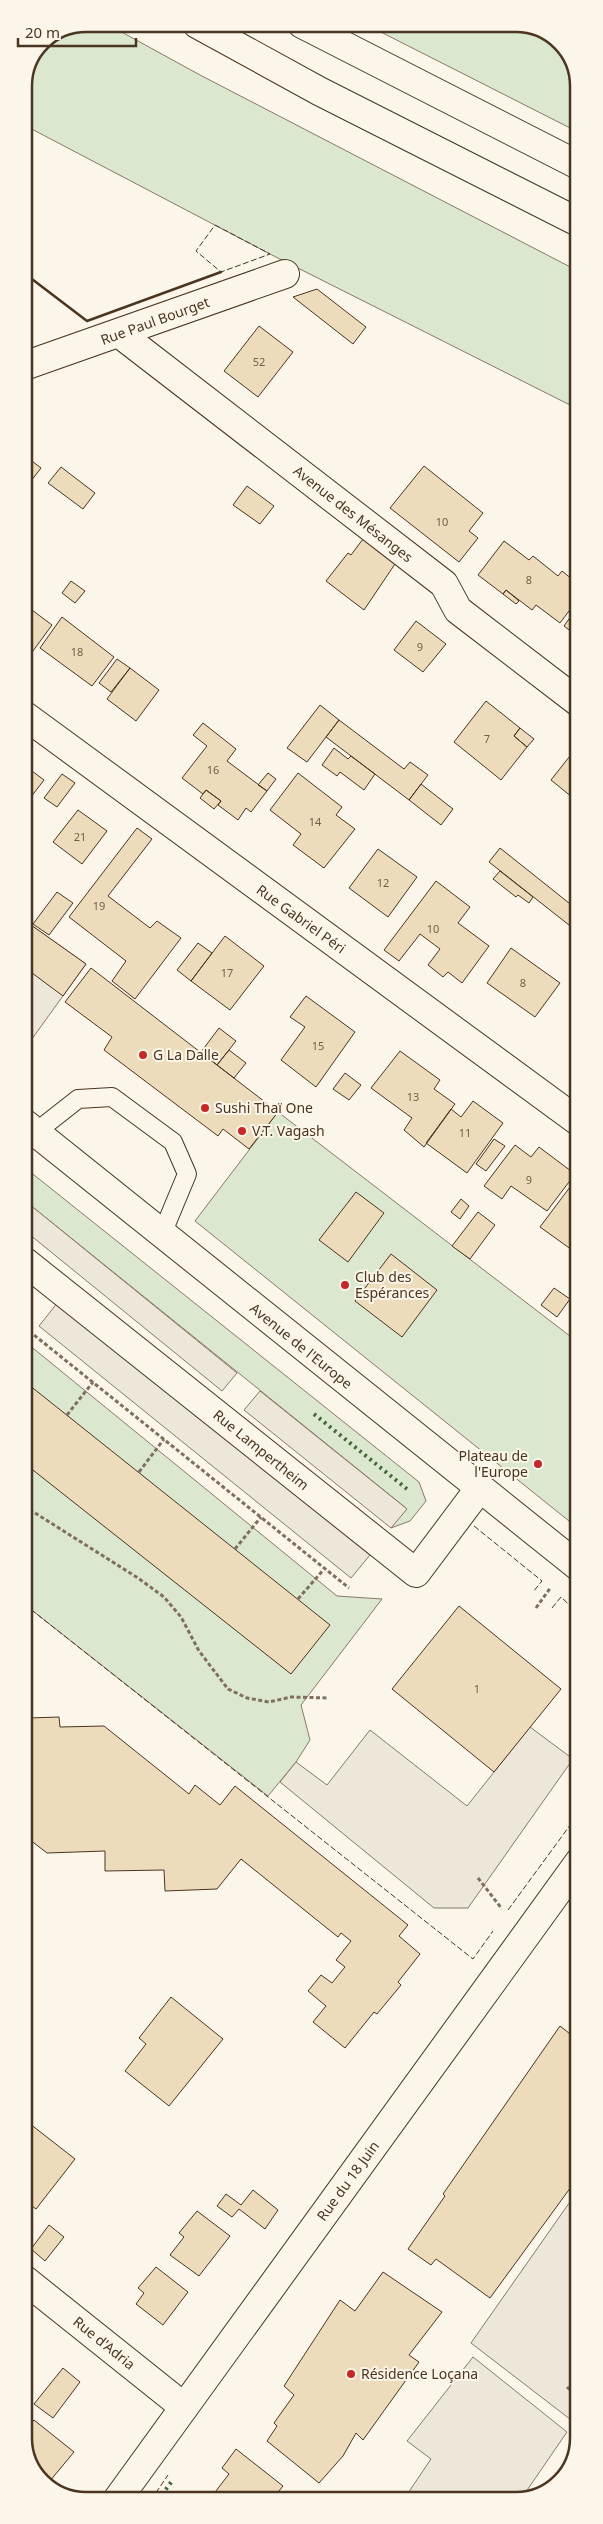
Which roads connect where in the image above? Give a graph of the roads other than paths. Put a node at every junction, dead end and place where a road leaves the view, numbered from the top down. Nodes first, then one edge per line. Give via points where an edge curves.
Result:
1 (212, 32) edge
2 (319, 33) edge
3 (570, 161) edge
4 (570, 218) edge
5 (285, 274) dead end
6 (120, 334) junction
7 (32, 363) edge
8 (570, 696) edge
9 (32, 721) edge
10 (570, 1115) edge
11 (32, 1127) edge
12 (32, 1130) edge
13 (162, 1234) junction
14 (32, 1267) edge
15 (479, 1489) junction
16 (570, 1560) edge
17 (570, 1874) edge
18 (32, 2286) edge
19 (184, 2407) junction
20 (123, 2491) edge

1 - 4 main road via 319,91
2 - 3 main road
5 - 6 main road, Rue Paul Bourget
6 - 7 main road, Rue Paul Bourget
6 - 8 main road, Avenue des Mésanges via 444,584 458,610
9 - 10 main road, Rue Gabriel Péri
11 - 13 lane via 78,1099 112,1097 173,1142 187,1174
12 - 13 main road, Avenue de l'Europe
13 - 15 main road, Avenue de l'Europe
14 - 15 main road, Rue Lampertheim via 416,1573
15 - 16 main road, Avenue de l'Europe
17 - 19 main road, Rue du 18 Juin
18 - 19 main road, Rue d'Adria
19 - 20 main road, Rue du 18 Juin

